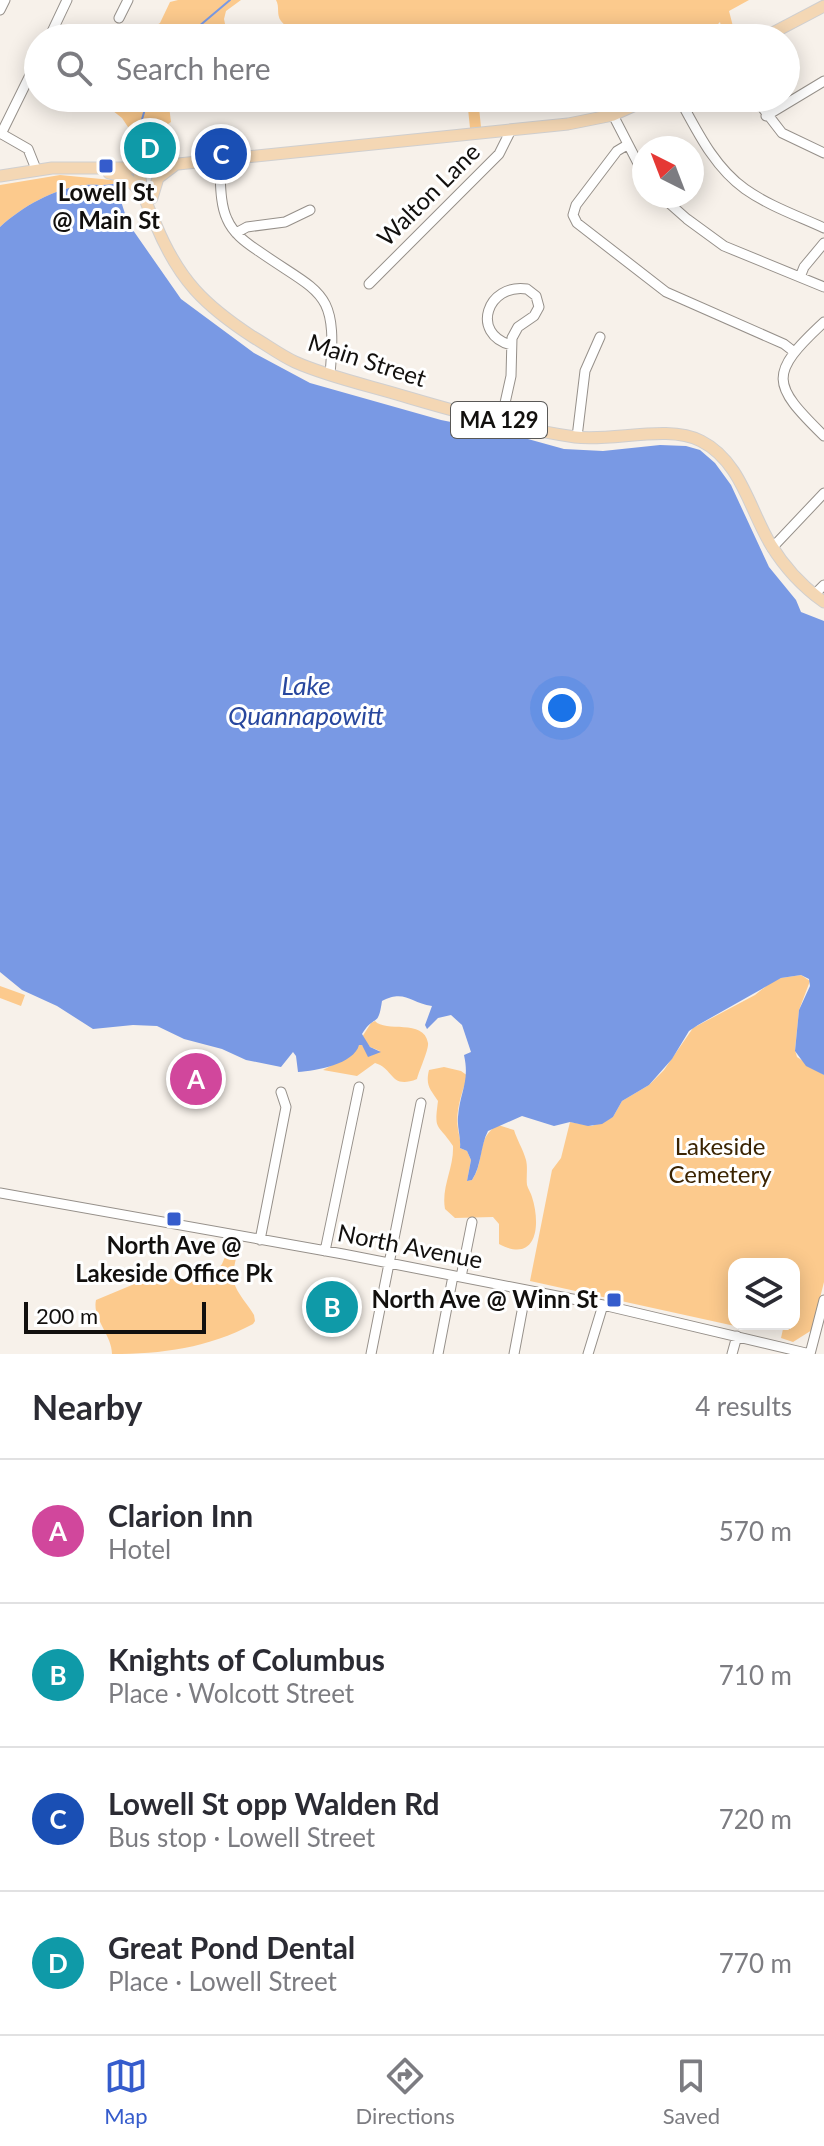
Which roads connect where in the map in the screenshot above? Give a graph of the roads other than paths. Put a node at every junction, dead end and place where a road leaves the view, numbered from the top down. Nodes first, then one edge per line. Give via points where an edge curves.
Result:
1 (5, 0) edge
2 (67, 0) edge
3 (128, 0) edge
4 (824, 6) edge
5 (0, 10) edge
6 (119, 18) dead end
7 (56, 24) edge
8 (790, 24) edge
9 (824, 81) edge
10 (24, 87) edge
11 (800, 95) edge
12 (620, 112) edge
13 (687, 112) edge
14 (764, 112) edge
15 (773, 112) edge
16 (613, 115) junction
17 (766, 116) junction
18 (511, 130) junction
19 (0, 134) edge
20 (627, 145) junction
21 (824, 153) edge
22 (632, 154) edge
23 (219, 158) junction
24 (180, 162) junction
25 (81, 168) junction
26 (139, 168) junction
27 (36, 169) junction
28 (0, 176) edge
29 (147, 195) junction
30 (675, 208) edge
31 (310, 210) dead end
32 (824, 228) edge
33 (236, 233) junction
34 (824, 243) edge
35 (800, 277) junction
36 (369, 284) dead end
37 (824, 287) edge
38 (824, 322) edge
39 (600, 337) dead end
40 (511, 345) junction
41 (793, 351) junction
42 (330, 374) junction
43 (501, 421) junction
44 (824, 436) edge
45 (577, 437) junction
46 (824, 493) edge
47 (772, 548) junction
48 (824, 585) edge
49 (819, 599) edge
50 (359, 1087) dead end
51 (281, 1092) dead end
52 (421, 1103) dead end
53 (1, 1189) edge
54 (472, 1222) dead end
55 (260, 1240) junction
56 (325, 1251) junction
57 (390, 1263) junction
58 (457, 1276) junction
59 (526, 1290) junction
60 (824, 1300) edge
61 (603, 1305) junction
62 (737, 1336) junction
63 (371, 1354) edge
64 (438, 1354) edge
65 (514, 1354) edge
66 (588, 1354) edge
67 (732, 1354) edge
68 (810, 1354) edge

1 - 5 street
2 - 7 street
3 - 6 street
4 - 8 main road
9 - 11 street
10 - 19 street
12 - 16 main road
13 - 32 street via 704,144 735,181
14 - 17 street
15 - 17 street
16 - 18 main road
16 - 20 street
17 - 21 street via 787,137
18 - 23 main road
18 - 36 street, Walton Lane via 499,154
19 - 27 street via 29,150
20 - 22 street
20 - 41 street via 575,207 577,223 666,292
23 - 24 main road
23 - 33 street via 224,210
24 - 26 main road
24 - 29 main road via 158,178
25 - 26 main road
25 - 27 main road
25 - 29 main road via 126,177
26 - 29 main road, Main Street / MA 129 via 147,180
27 - 28 main road
29 - 42 main road, Main Street / MA 129 via 176,268 209,306 281,354
30 - 35 street via 724,246
31 - 33 street via 285,222
33 - 42 street via 322,297 333,327
34 - 35 street
35 - 37 street
38 - 41 street
39 - 45 street via 585,371
40 - 40 street via 493,334 489,311 505,291 527,289 539,307 518,327
40 - 43 street via 511,376
41 - 44 street via 785,370 785,390
42 - 43 main road, Main Street / MA 129
43 - 45 main road, Main Street / MA 129
45 - 47 main road, Main Street / MA 129 via 670,435 702,441 739,481
46 - 47 street
47 - 49 main road, Main Street / MA 129
48 - 49 street
50 - 56 street
51 - 55 street via 286,1107
52 - 57 street
53 - 55 street, North Avenue
54 - 58 street
55 - 56 street, North Avenue
56 - 57 street, North Avenue
57 - 58 street, North Avenue
57 - 63 street
58 - 59 street, North Avenue
58 - 64 street
59 - 61 street, North Avenue
59 - 65 street
60 - 68 street
61 - 62 street, North Avenue
61 - 66 street
62 - 67 street
62 - 68 street, North Avenue

